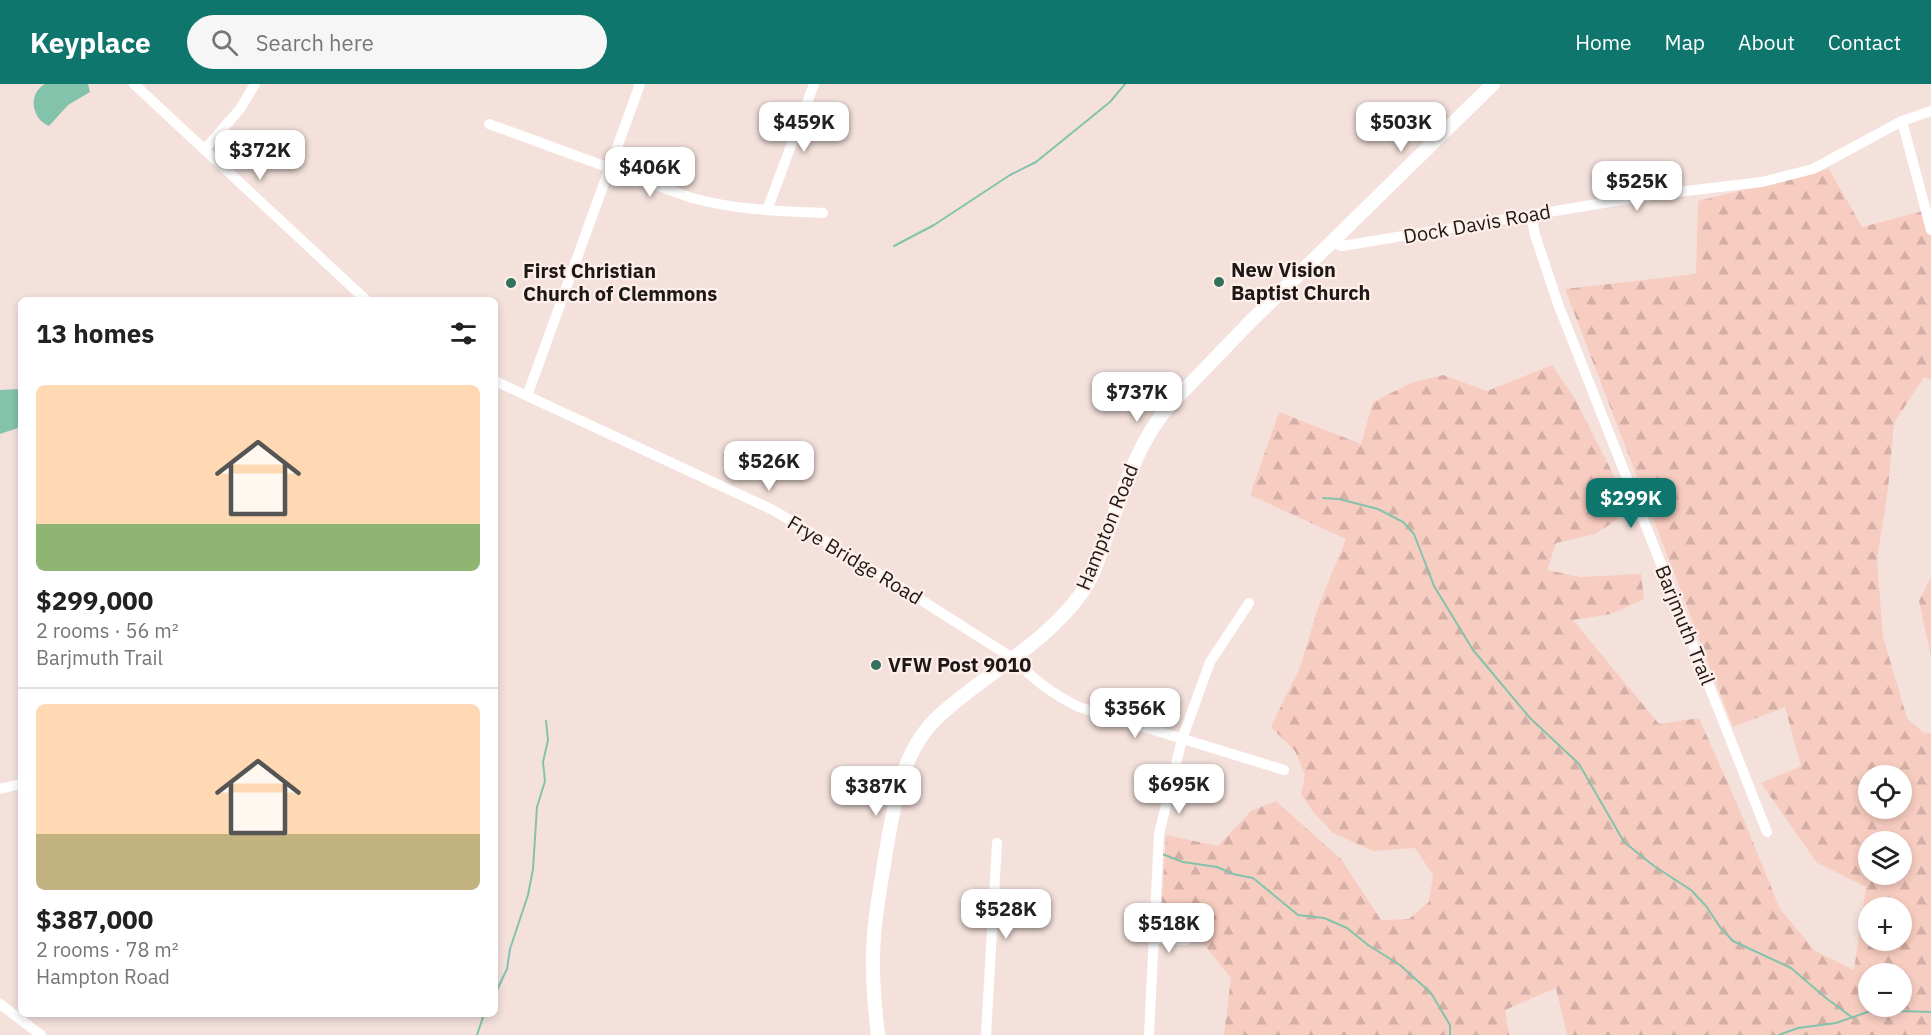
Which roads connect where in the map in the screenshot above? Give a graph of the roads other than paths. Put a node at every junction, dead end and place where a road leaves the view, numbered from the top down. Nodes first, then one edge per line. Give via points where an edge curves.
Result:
1 (134, 84) edge
2 (255, 84) edge
3 (640, 84) edge
4 (814, 84) edge
5 (1493, 84) edge
6 (1931, 111) edge
7 (1902, 121) junction
8 (489, 124) dead end
9 (205, 149) junction
10 (610, 167) junction
11 (766, 210) junction
12 (823, 213) dead end
13 (1531, 214) junction
14 (1931, 230) edge
15 (1332, 242) junction
16 (363, 297) edge
17 (498, 382) edge
18 (527, 396) junction
19 (1249, 603) dead end
20 (1014, 659) junction
21 (1182, 739) junction
22 (1284, 770) dead end
23 (18, 785) edge
24 (0, 789) edge
25 (1767, 832) dead end
26 (997, 843) dead end
27 (1152, 939) junction
28 (1186, 940) dead end
29 (0, 1004) edge
30 (40, 1035) edge
31 (878, 1035) edge
32 (986, 1035) edge
33 (1149, 1035) edge

1 - 9 street
2 - 9 street via 240,109
3 - 10 street
4 - 11 street
5 - 15 main road, Hampton Road
6 - 7 street, Dock Davis Road
7 - 13 street, Dock Davis Road via 1813,170 1762,182
7 - 14 street
8 - 10 street
9 - 16 street
10 - 11 street via 692,198 739,209
10 - 18 street
11 - 12 street
13 - 15 street, Dock Davis Road via 1342,246
13 - 25 street, Barjmuth Trail via 1558,304
15 - 20 main road, Hampton Road via 1157,420 1133,463 1085,588 1071,608
17 - 18 street, Frye Bridge Road
18 - 20 street, Frye Bridge Road via 773,510
19 - 21 street via 1210,662
20 - 21 street, Frye Bridge Road via 1051,693
20 - 31 main road, Hampton Road via 939,715 918,741 905,766 891,823 874,933
21 - 22 street, Frye Bridge Road
21 - 27 street via 1160,834
23 - 24 street
26 - 32 street
27 - 28 street
27 - 33 street
29 - 30 street

